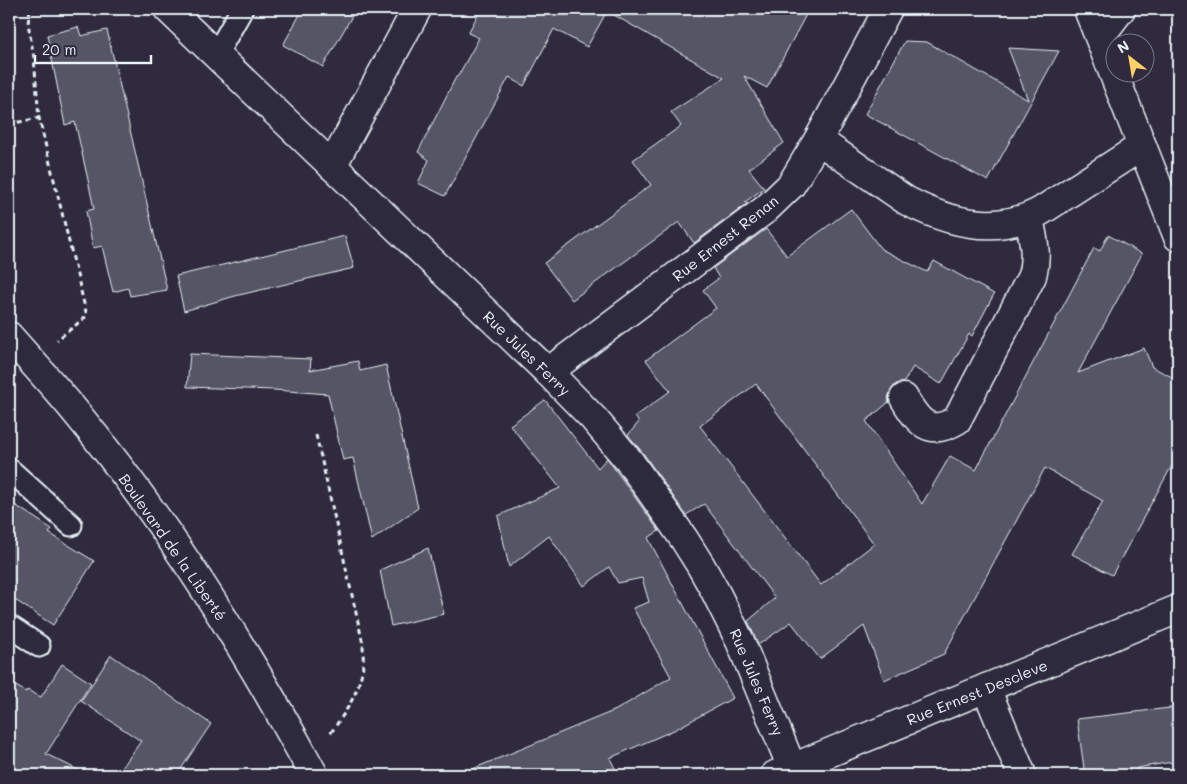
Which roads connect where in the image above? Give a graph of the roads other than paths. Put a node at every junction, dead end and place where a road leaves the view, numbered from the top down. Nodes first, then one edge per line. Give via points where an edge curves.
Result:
1 (168, 9) edge
2 (242, 9) edge
3 (417, 9) edge
4 (888, 9) edge
5 (1088, 9) edge
6 (1121, 9) edge
7 (1098, 35) junction
8 (216, 55) junction
9 (818, 140) junction
10 (1142, 146) junction
11 (332, 166) junction
12 (1029, 218) junction
13 (1178, 238) edge
14 (9, 336) edge
15 (548, 372) junction
16 (904, 398) dead end
17 (9, 469) edge
18 (71, 525) dead end
19 (1178, 609) edge
20 (9, 626) edge
21 (39, 646) dead end
22 (986, 688) junction
23 (311, 770) edge
24 (784, 772) edge
25 (1022, 775) edge

1 - 8 street, Rue Jules Ferry
2 - 8 lane
3 - 11 street
4 - 9 street, Rue Ernest Renan
5 - 7 street
6 - 7 street
7 - 10 street
8 - 11 street, Rue Jules Ferry
9 - 12 street via 907,201 942,217 996,225
9 - 15 street, Rue Ernest Renan via 791,185 772,203
10 - 12 street
10 - 13 street
11 - 15 street, Rue Jules Ferry
12 - 16 street via 1036,250 1032,276 957,420 942,428 927,426
14 - 23 street, Boulevard de la Liberté via 93,434 180,553 246,656
15 - 24 street, Rue Jules Ferry via 630,462 701,566 740,641
17 - 18 lane
19 - 22 street, Rue Ernest Descleve
20 - 21 lane
22 - 24 street, Rue Ernest Descleve
22 - 25 street

